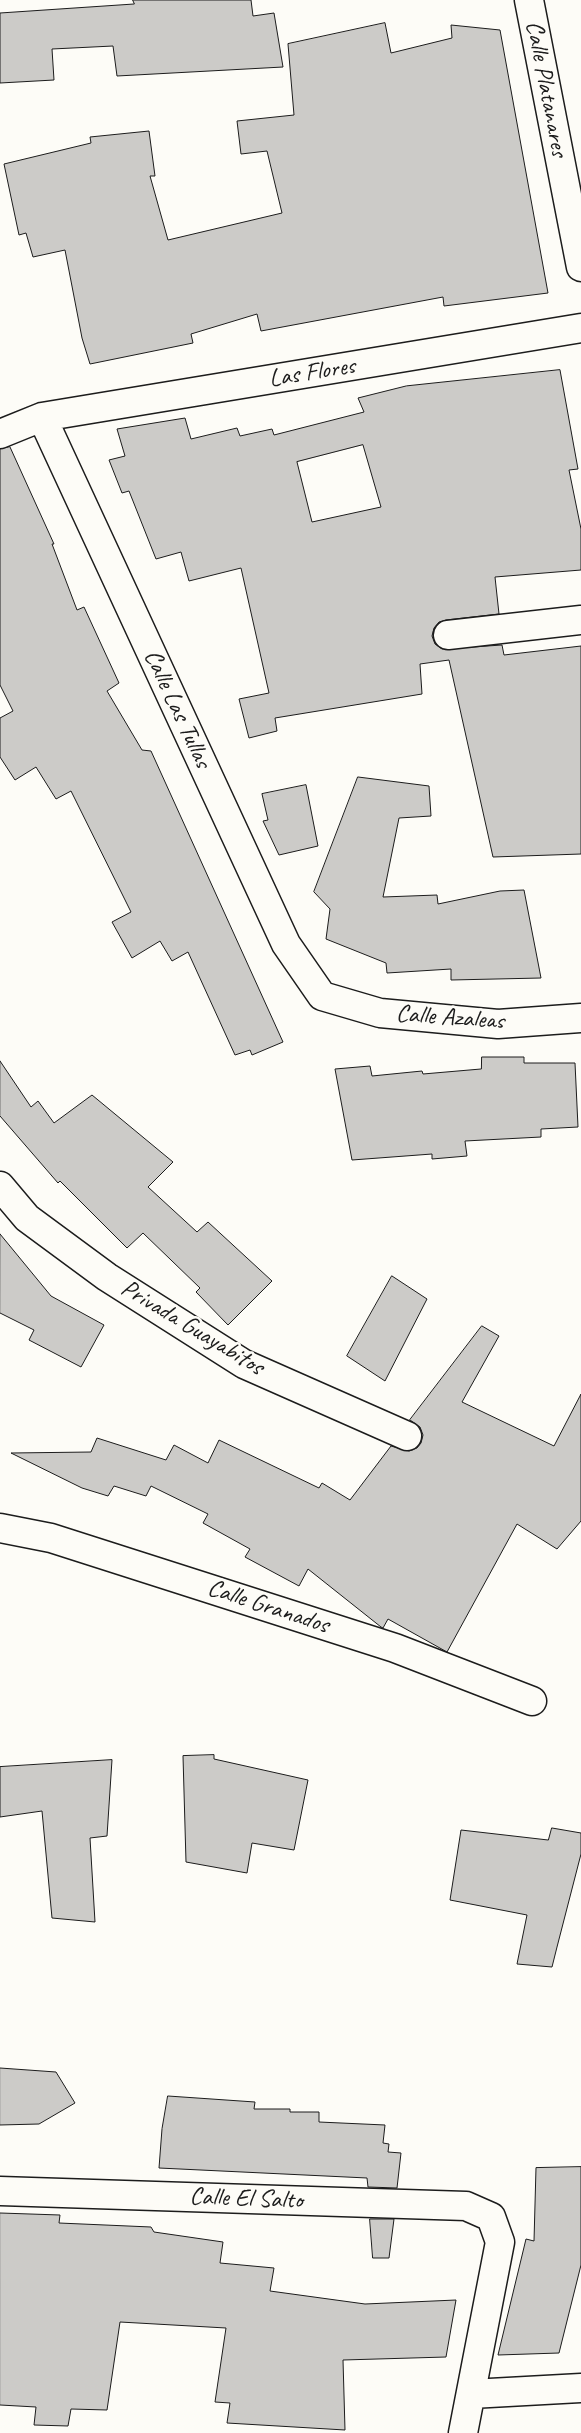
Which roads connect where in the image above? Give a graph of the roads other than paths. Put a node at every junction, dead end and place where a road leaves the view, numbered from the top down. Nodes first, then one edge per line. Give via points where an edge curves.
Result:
1 (529, 0) edge
2 (581, 267) edge
3 (581, 328) edge
4 (42, 417) junction
5 (0, 434) edge
6 (581, 620) edge
7 (448, 635) dead end
8 (322, 996) joint
9 (581, 1018) edge
10 (0, 1186) edge
11 (407, 1436) dead end
12 (0, 1528) edge
13 (532, 1702) dead end
14 (0, 2191) edge
15 (581, 2388) edge
16 (471, 2394) junction
17 (464, 2433) edge

1 - 2 street, Calle Platanares
3 - 4 street, Las Flores
4 - 5 street, Las Flores
4 - 8 street, Calle Las Tullas via 286,944
6 - 7 street
8 - 9 street, Calle Azaleas via 380,1013 498,1024
10 - 11 street, Privada Guayabitos via 27,1218 107,1277 244,1364
12 - 13 street, Calle Granados via 51,1538 395,1648
14 - 16 street, Calle El Salto via 466,2206 490,2217 500,2242
15 - 16 street
16 - 17 street

